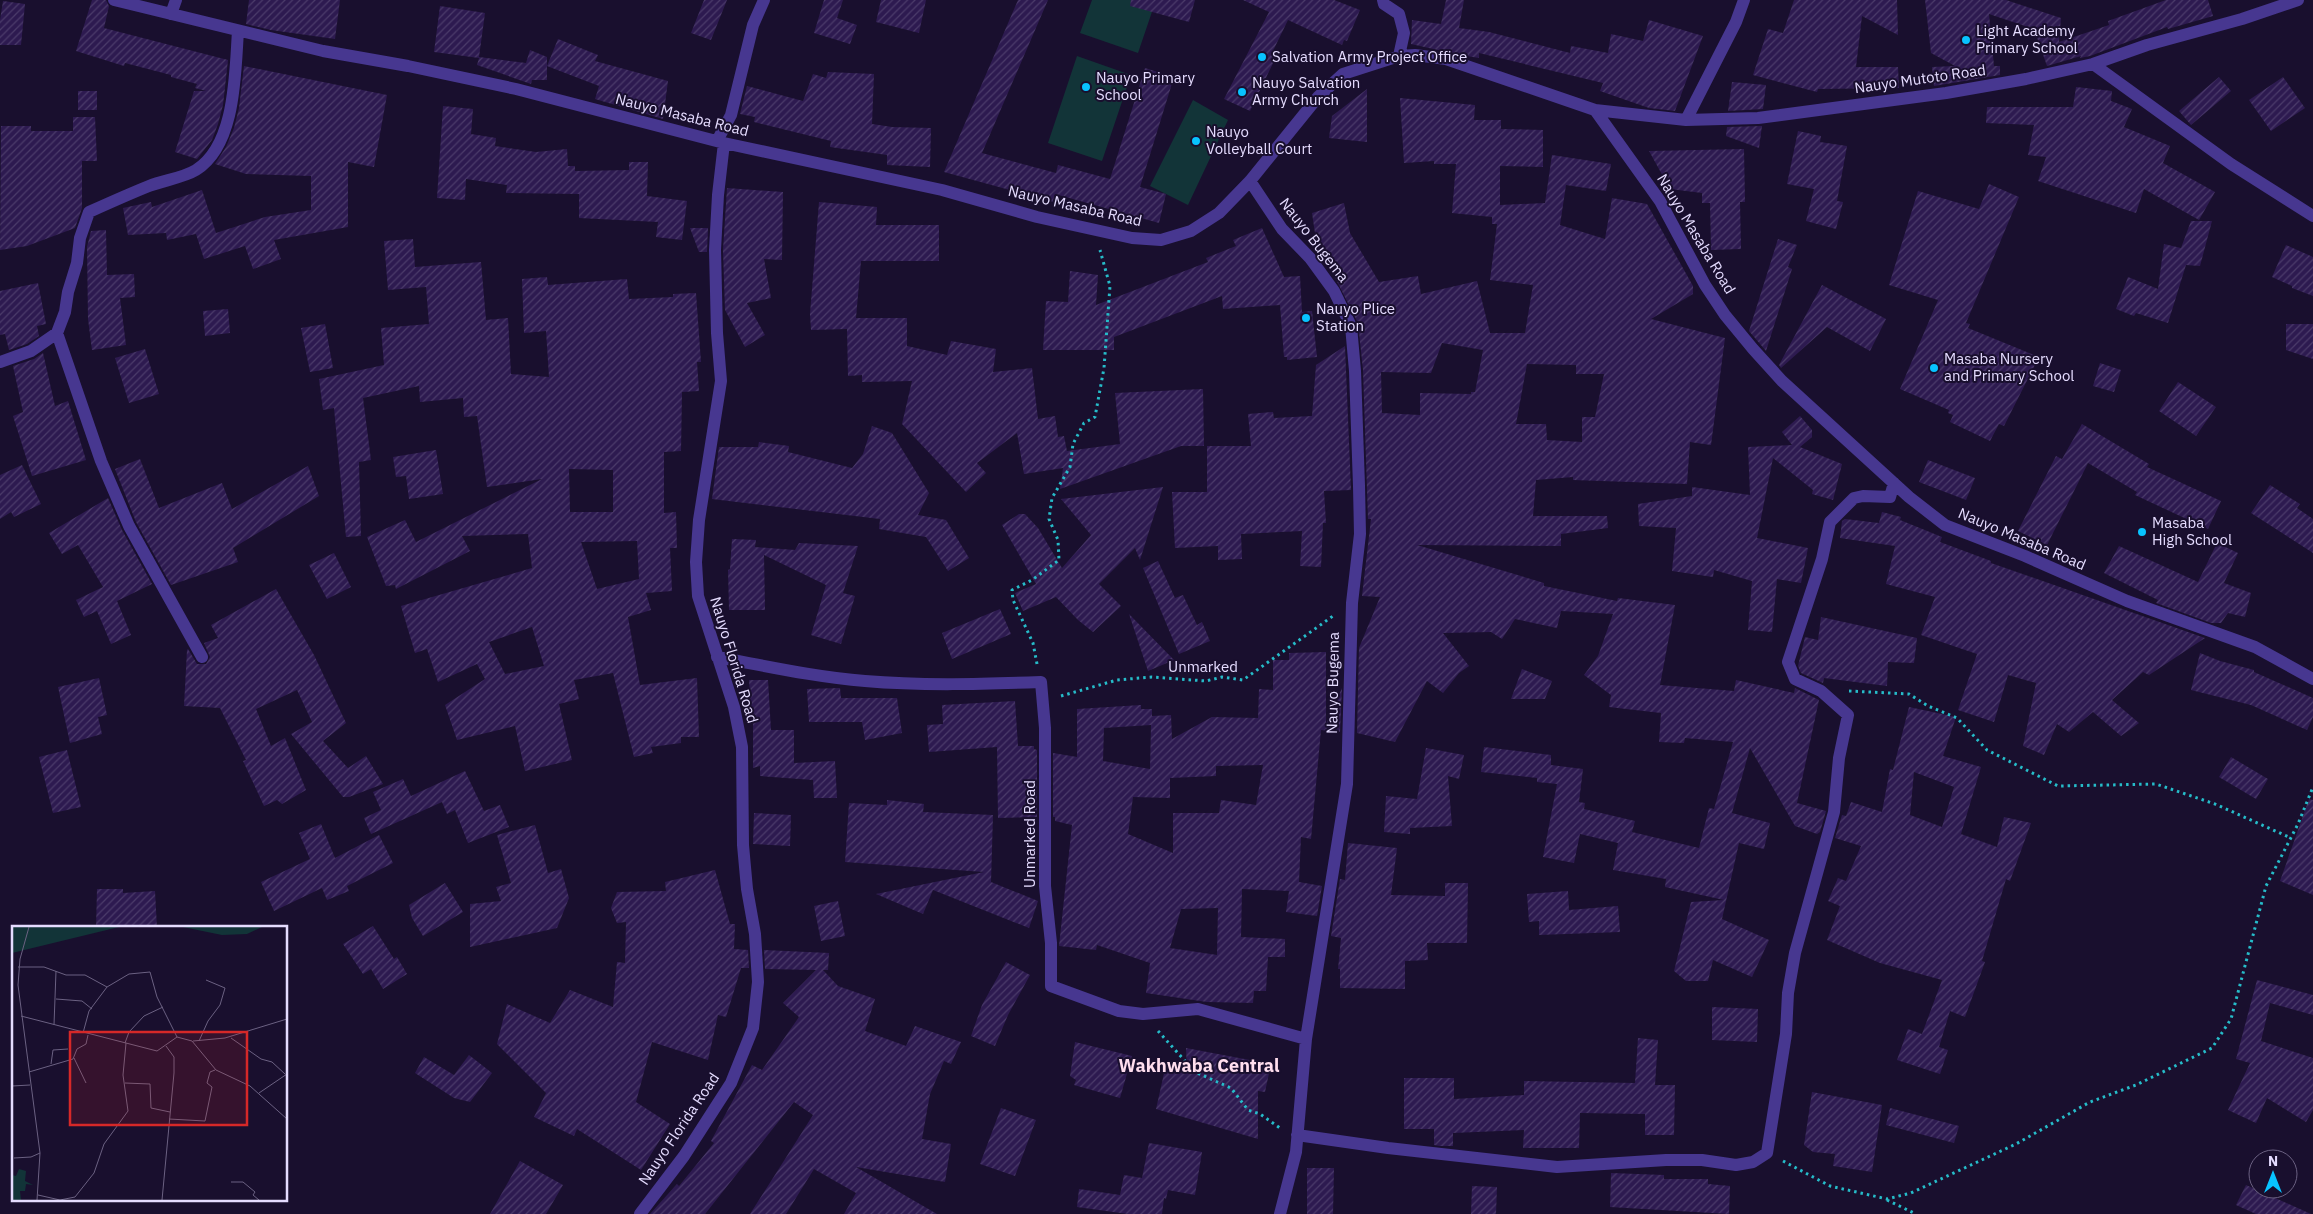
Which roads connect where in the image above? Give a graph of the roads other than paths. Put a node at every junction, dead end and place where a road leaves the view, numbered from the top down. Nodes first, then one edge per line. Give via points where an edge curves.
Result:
1 (114, 0) edge
2 (176, 0) edge
3 (764, 0) edge
4 (1383, 0) edge
5 (1744, 0) edge
6 (2298, 0) edge
7 (171, 14) junction
8 (238, 32) junction
9 (1399, 56) junction
10 (2093, 64) junction
11 (1595, 110) junction
12 (1686, 120) junction
13 (720, 142) junction
14 (1250, 181) junction
15 (2313, 216) edge
16 (56, 333) junction
17 (0, 362) edge
18 (1894, 483) junction
19 (717, 656) junction
20 (202, 657) dead end
21 (2313, 679) edge
22 (1306, 1039) junction
23 (1297, 1135) junction
24 (640, 1214) edge
25 (1280, 1214) edge

1 - 7 street, Nauyo Masaba Road
2 - 7 street
3 - 13 street via 752,26 731,115
4 - 9 street via 1399,14 1404,33
5 - 12 street
6 - 10 street, Nauyo Mutoto Road
7 - 8 street, Nauyo Masaba Road
8 - 13 street, Nauyo Masaba Road via 516,89
8 - 16 street via 234,97 224,131 211,158 195,171 149,186 89,212 80,238 65,312
9 - 11 street, Nauyo Masaba Road via 1446,59
9 - 14 street, Nauyo Masaba Road via 1343,74 1318,97
10 - 12 street, Nauyo Mutoto Road via 1937,94 1758,118
10 - 15 street via 2231,164
11 - 12 street, Nauyo Mutoto Road
11 - 18 street, Nauyo Masaba Road via 1660,201 1705,285 1725,315 1782,381
13 - 14 street, Nauyo Masaba Road via 942,190 1036,217 1132,238 1161,240 1191,231 1219,213
13 - 19 street, Nauyo Florida Road via 714,250 721,381 698,520 696,562 698,596
14 - 22 street, Nauyo Bugema via 1282,228 1334,291 1351,326 1355,371 1360,534 1352,603 1347,784
16 - 17 street via 30,351
16 - 20 street via 100,461 128,526
18 - 21 street, Nauyo Masaba Road via 1945,525 2127,601 2255,647
18 - 23 street via 1890,497 1854,498 1830,522 1822,559 1788,662 1795,679 1821,691 1848,715 1839,758 1834,812 1795,953 1767,1153 1753,1162 1736,1165 1702,1160 1666,1160 1557,1167
19 - 22 street, Unmarked Road via 865,681 908,684 1041,682 1046,736 1045,886 1050,986 1119,1011 1142,1014 1198,1009
19 - 24 street, Nauyo Florida Road via 734,707 742,747 743,845 758,982 753,1028 731,1082 684,1156
22 - 23 street, Nauyo Bugema
23 - 25 street, Nauyo Bugema via 1296,1152

